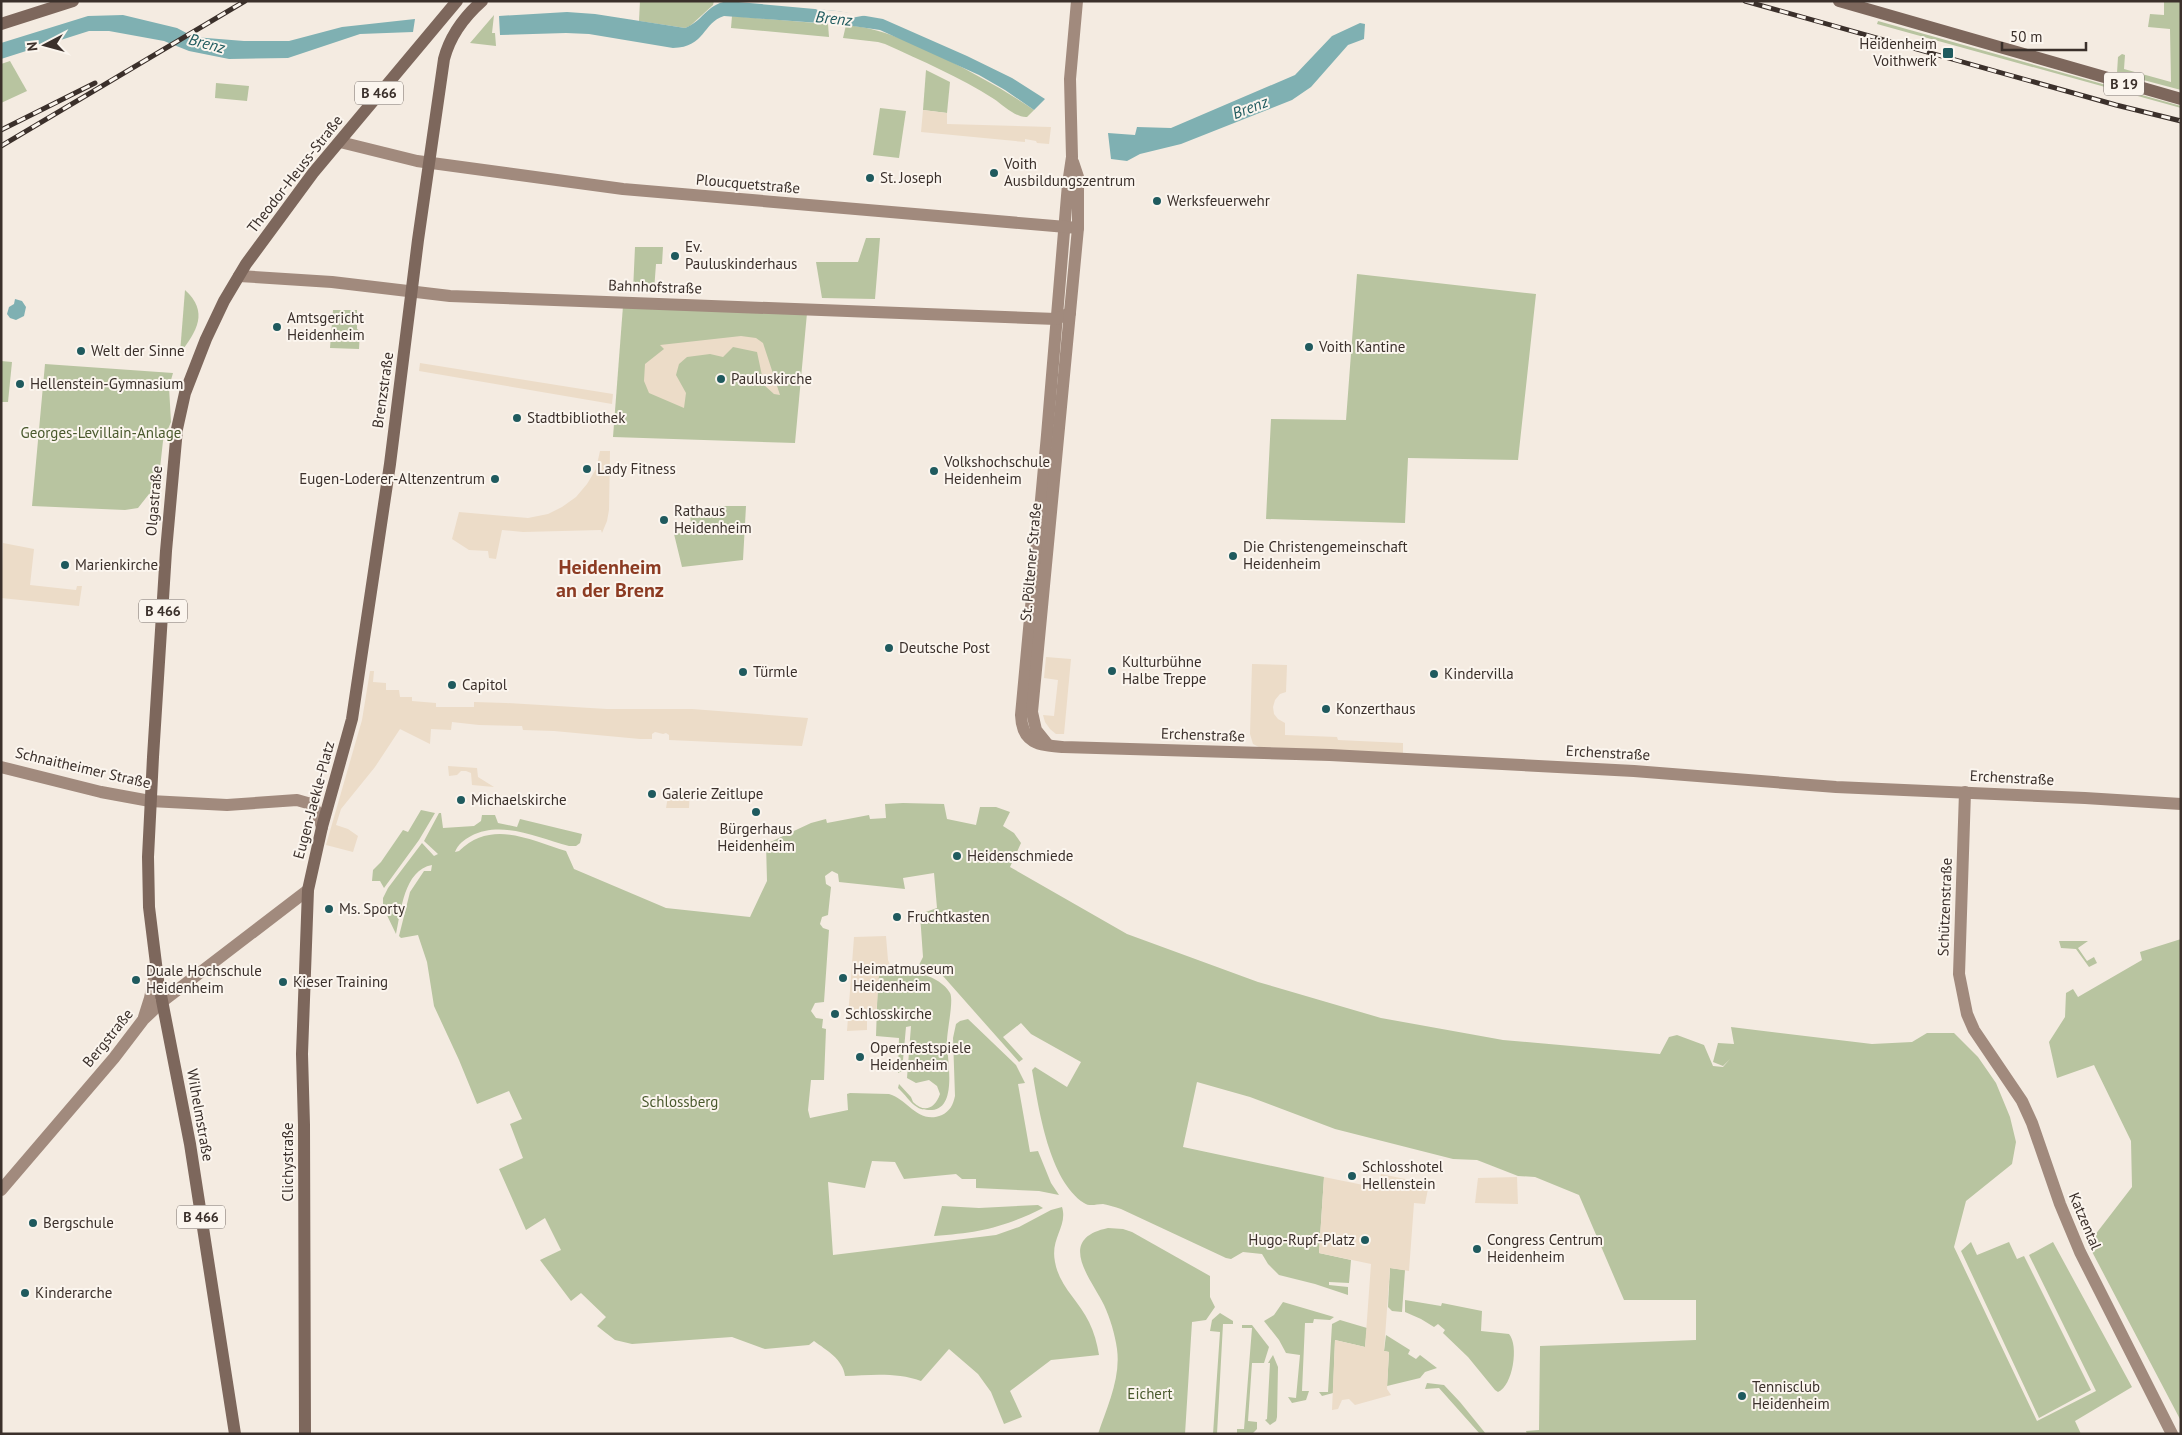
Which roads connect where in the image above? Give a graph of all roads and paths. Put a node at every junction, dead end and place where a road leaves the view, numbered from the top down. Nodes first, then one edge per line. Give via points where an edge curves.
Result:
1 (73, 1) edge
2 (457, 1) edge
3 (482, 1) edge
4 (1077, 1) edge
5 (1839, 1) edge
6 (1, 24) edge
7 (2181, 99) edge
8 (340, 142) junction
9 (429, 163) junction
10 (1071, 228) junction
11 (239, 276) junction
12 (412, 292) junction
13 (1070, 314) junction
14 (1056, 319) junction
15 (352, 719) joint
16 (1033, 742) joint
17 (1048, 745) junction
18 (1, 767) edge
19 (1965, 792) junction
20 (150, 801) junction
21 (2181, 804) edge
22 (322, 827) junction
23 (308, 890) junction
24 (156, 966) junction
25 (163, 1002) junction
26 (143, 1020) junction
27 (1971, 1022) joint
28 (1, 1190) edge
29 (235, 1434) edge
30 (305, 1434) edge
31 (2172, 1434) edge

1 - 6 main road
2 - 8 main road, Theodor-Heuss-Straße / B 466
3 - 9 main road, Brenzstraße via 467,17 446,51
4 - 10 main road, St. Pöltener Straße via 1070,79
5 - 7 main road, B 19
8 - 9 main road, Ploucquetstraße
8 - 11 main road, Theodor-Heuss-Straße / B 466 via 295,196
9 - 10 main road, Ploucquetstraße via 623,189
9 - 12 main road, Brenzstraße
10 - 13 main road, St. Pöltener Straße
10 - 14 main road, St. Pöltener Straße
11 - 12 main road, Bahnhofstraße via 332,282
11 - 20 main road, Olgastraße / B 466 via 190,377 178,424 166,551
12 - 14 main road, Bahnhofstraße
12 - 15 main road, Brenzstraße
13 - 14 main road, Bahnhofstraße
13 - 17 main road, St. Pöltener Straße via 1032,712 1036,730
14 - 16 main road, St. Pöltener Straße via 1021,715 1023,730
15 - 22 main road, Eugen-Jaekle-Platz
16 - 17 main road, Erchenstraße
17 - 19 main road, Erchenstraße via 1634,771 1779,783
18 - 20 main road, Schnaitheimer Straße
19 - 21 main road, Erchenstraße
19 - 27 main road, Schützenstraße via 1959,974
20 - 22 main road, Schnaitheimer Straße via 228,805 297,800 311,804
20 - 24 main road, Wilhelmstraße / B 466 via 148,883
22 - 23 main road, Eugen-Jaekle-Platz
23 - 25 main road, Bergstraße
23 - 30 main road, Clichystraße via 302,1054
24 - 25 main road, Wilhelmstraße / B 466
24 - 26 main road
25 - 26 main road, Bergstraße
25 - 29 main road, Wilhelmstraße / B 466 via 190,1144
26 - 28 main road, Bergstraße
27 - 31 main road, Katzental via 2022,1101 2080,1252

